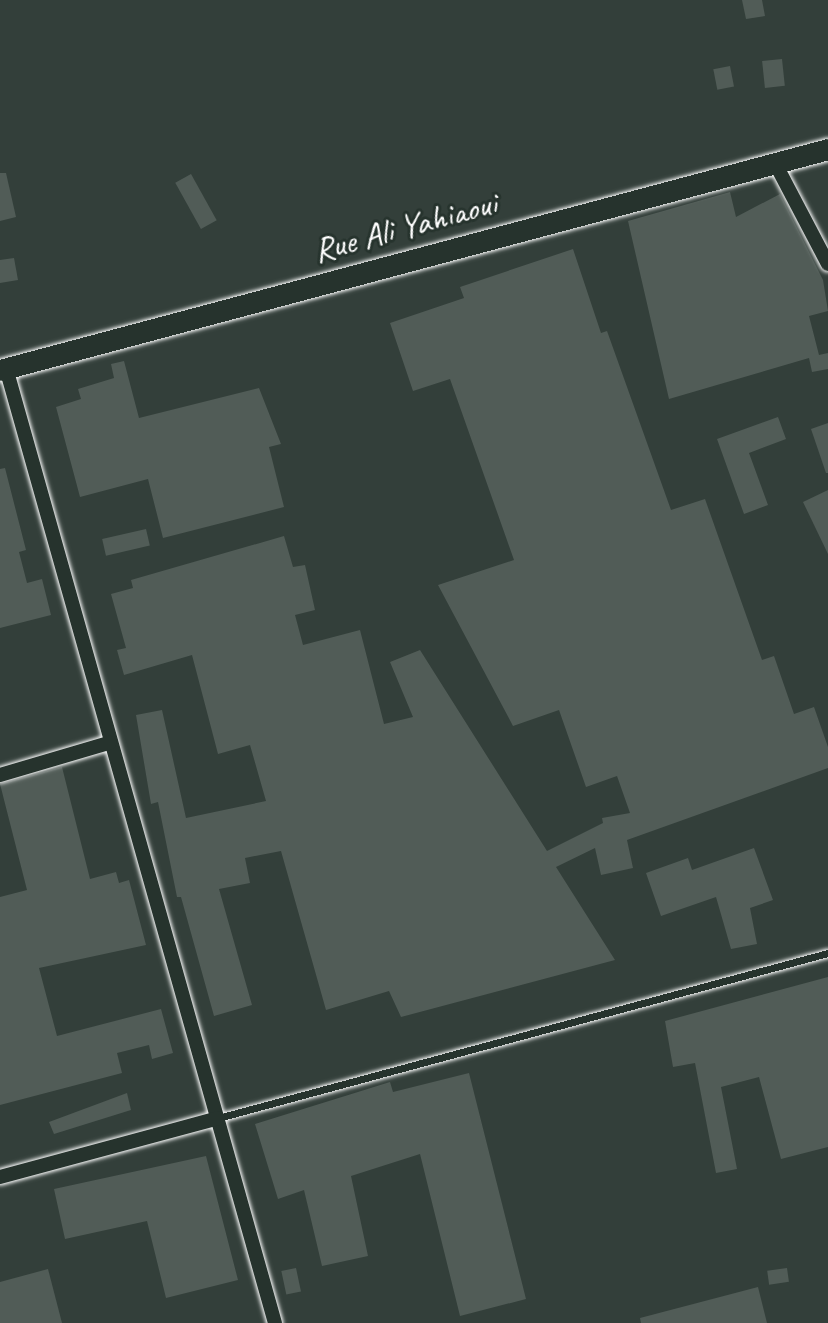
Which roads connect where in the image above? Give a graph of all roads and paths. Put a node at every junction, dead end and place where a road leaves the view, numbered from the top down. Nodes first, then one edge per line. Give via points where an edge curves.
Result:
1 (828, 149) edge
2 (775, 163) junction
3 (828, 264) edge
4 (3, 369) edge
5 (109, 743) junction
6 (0, 775) edge
7 (828, 953) edge
8 (218, 1118) junction
9 (0, 1177) edge
10 (275, 1323) edge

1 - 2 main road, Rue Ali Yahiaoui
2 - 3 street
2 - 4 main road, Rue Ali Yahiaoui
4 - 5 street
5 - 6 street
5 - 8 street
7 - 8 lane
8 - 9 street
8 - 10 street

